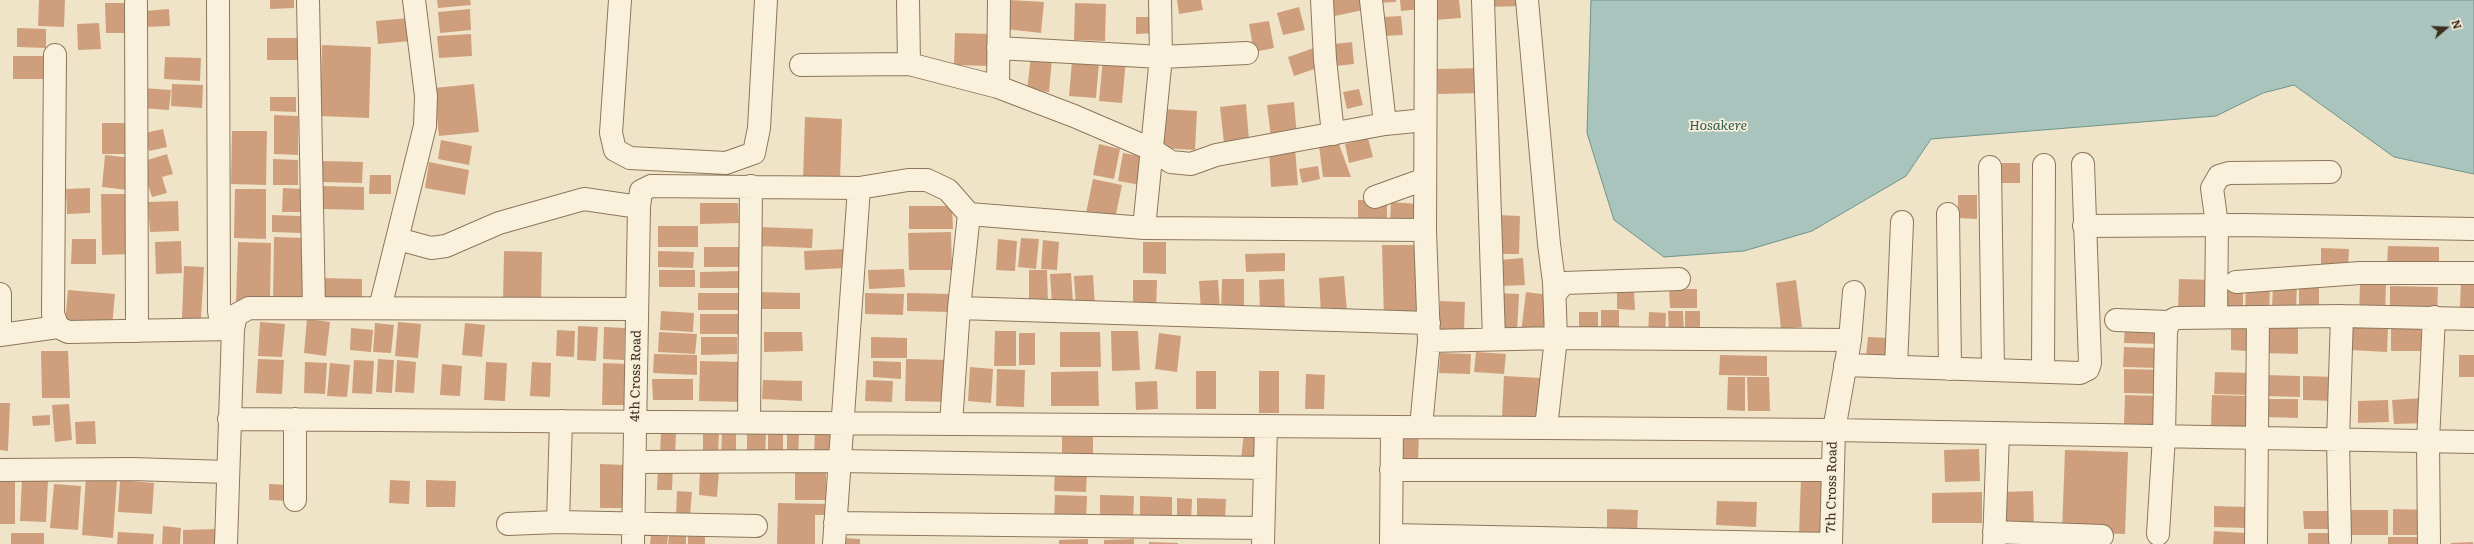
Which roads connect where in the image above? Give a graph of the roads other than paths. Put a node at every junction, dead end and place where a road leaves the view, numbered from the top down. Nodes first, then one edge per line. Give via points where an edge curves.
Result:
1 (218, 0) edge
2 (308, 0) edge
3 (414, 0) edge
4 (620, 0) edge
5 (766, 0) edge
6 (908, 0) edge
7 (999, 0) edge
8 (1160, 0) edge
9 (1322, 0) edge
10 (1371, 0) edge
11 (1426, 0) edge
12 (1483, 0) edge
13 (1527, 0) edge
14 (136, 4) dead end
15 (998, 48) junction
16 (1246, 53) dead end
17 (55, 55) dead end
18 (1161, 57) junction
19 (909, 64) junction
20 (801, 65) dead end
21 (998, 87) junction
22 (1425, 120) junction
23 (1385, 124) junction
24 (1333, 134) junction
25 (1151, 149) junction
26 (630, 158) junction
27 (2082, 164) dead end
28 (2044, 165) dead end
29 (1990, 167) dead end
30 (2330, 172) dead end
31 (1425, 179) junction
32 (751, 186) junction
33 (859, 188) junction
34 (1375, 197) dead end
35 (642, 198) junction
36 (969, 214) junction
37 (1948, 214) dead end
38 (1902, 222) dead end
39 (2217, 225) junction
40 (2084, 226) junction
41 (1144, 228) junction
42 (2474, 229) edge
43 (1425, 230) junction
44 (398, 239) junction
45 (2474, 273) edge
46 (1679, 279) dead end
47 (2236, 282) dead end
48 (1854, 292) dead end
49 (0, 294) edge
50 (1555, 294) junction
51 (314, 308) junction
52 (380, 308) junction
53 (959, 308) junction
54 (637, 309) junction
55 (2342, 316) junction
56 (2216, 317) junction
57 (2258, 317) junction
58 (2434, 317) junction
59 (2474, 319) edge
60 (2116, 320) dead end
61 (2169, 322) junction
62 (58, 327) junction
63 (228, 329) junction
64 (137, 331) junction
65 (1429, 332) junction
66 (0, 335) edge
67 (1556, 338) junction
68 (1494, 339) junction
69 (1850, 340) junction
70 (1845, 365) junction
71 (1896, 367) junction
72 (1950, 369) junction
73 (1993, 370) junction
74 (2043, 371) junction
75 (229, 419) junction
76 (295, 419) junction
77 (560, 421) junction
78 (635, 422) junction
79 (749, 422) junction
80 (843, 423) junction
81 (951, 424) junction
82 (1266, 426) junction
83 (1392, 427) junction
84 (1421, 427) junction
85 (1546, 428) junction
86 (1834, 430) junction
87 (1998, 433) junction
88 (2164, 436) junction
89 (2258, 438) junction
90 (2338, 440) junction
91 (2428, 442) junction
92 (2474, 442) edge
93 (840, 461) junction
94 (635, 462) junction
95 (1265, 468) junction
96 (0, 470) edge
97 (1391, 470) junction
98 (1832, 470) junction
99 (228, 472) junction
100 (295, 500) dead end
101 (558, 522) junction
102 (835, 522) junction
103 (634, 523) junction
104 (508, 524) dead end
105 (756, 526) dead end
106 (2158, 534) dead end
107 (1263, 536) edge
108 (2102, 536) dead end
109 (1994, 538) edge
110 (1391, 539) edge
111 (2340, 540) dead end
112 (226, 544) edge
113 (633, 544) edge
114 (834, 544) edge
115 (1831, 544) edge
116 (2256, 544) edge
117 (2429, 544) edge

1 - 63 street via 219,310
2 - 51 street
3 - 44 street via 426,96 425,126
4 - 26 street via 611,133 615,150
5 - 26 street via 759,128 754,153 726,163
6 - 19 street
7 - 15 street
8 - 18 street
9 - 24 street via 1324,59
10 - 23 street
11 - 22 street
12 - 68 street
13 - 50 street
14 - 64 street
15 - 18 street
15 - 21 street
16 - 18 street
17 - 62 street via 52,314
18 - 25 street
19 - 20 street
19 - 21 street
21 - 25 street
22 - 23 street
22 - 31 street
23 - 24 street
24 - 25 street via 1216,155 1191,164 1171,162
25 - 41 street
26 - 35 street
27 - 40 street
28 - 74 street
29 - 73 street
30 - 39 street via 2229,173 2219,176 2212,188
31 - 34 street
31 - 43 street
32 - 33 street
32 - 35 street via 651,186
32 - 79 street
33 - 36 street via 908,180 927,180 948,190
33 - 80 street
35 - 44 street via 584,199 499,223 446,246 431,248
35 - 54 street, 4th Cross Road
36 - 41 street
36 - 53 street
37 - 72 street
38 - 71 street
39 - 40 street
39 - 42 street
39 - 56 street
40 - 74 street via 2090,363 2088,369 2080,372
41 - 43 street
43 - 65 street
44 - 52 street
45 - 47 street via 2360,273
46 - 50 street via 1564,283
48 - 69 street, 7th Cross Road
49 - 66 street
50 - 67 street
51 - 52 street
51 - 63 street via 249,308 236,316
52 - 54 street
53 - 65 street
53 - 81 street
54 - 78 street, 4th Cross Road
55 - 57 street
55 - 58 street
55 - 90 street
56 - 57 street
56 - 61 street via 2176,318
57 - 89 street
58 - 59 street
58 - 91 street
60 - 61 street
61 - 88 street via 2166,331
62 - 64 street via 68,332
62 - 66 street
63 - 64 street
63 - 75 street
65 - 68 street
65 - 84 street
67 - 68 street
67 - 69 street
67 - 85 street
69 - 70 street, 7th Cross Road
70 - 71 street
70 - 86 street, 7th Cross Road
71 - 72 street
72 - 73 street
73 - 74 street
75 - 76 street
75 - 99 street
76 - 77 street
76 - 100 street
77 - 78 street
77 - 101 street
78 - 79 street
78 - 94 street, 4th Cross Road
79 - 80 street
80 - 81 street
80 - 93 street
81 - 82 street
82 - 83 street
82 - 95 street
83 - 84 street
83 - 97 street
84 - 85 street
85 - 86 street
86 - 87 street
86 - 98 street, 7th Cross Road
87 - 88 street
87 - 109 street
88 - 89 street
88 - 106 street
89 - 90 street
89 - 116 street
90 - 91 street
90 - 111 street
91 - 92 street
91 - 117 street
93 - 94 street
93 - 95 street
93 - 102 street
94 - 103 street, 4th Cross Road
95 - 107 street
96 - 99 street via 132,469
97 - 98 street
97 - 110 street
98 - 115 street, 7th Cross Road
99 - 112 street
101 - 103 street
101 - 104 street
102 - 107 street
102 - 114 street
103 - 105 street
103 - 113 street, 4th Cross Road
108 - 109 street
110 - 115 street

